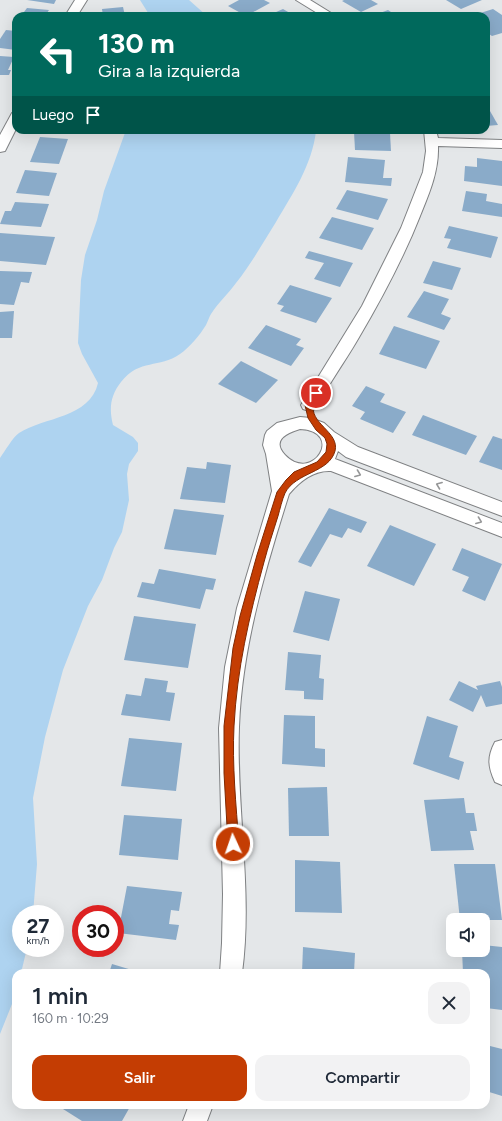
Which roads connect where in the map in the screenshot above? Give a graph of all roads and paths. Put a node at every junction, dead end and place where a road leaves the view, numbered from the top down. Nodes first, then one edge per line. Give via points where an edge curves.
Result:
1 (81, 0) edge
2 (302, 0) edge
3 (74, 12) edge
4 (323, 12) edge
5 (12, 121) edge
6 (4, 130) edge
7 (432, 136) edge
8 (502, 144) edge
9 (0, 148) edge
10 (309, 405) junction
11 (282, 427) junction
12 (324, 432) junction
13 (274, 455) junction
14 (314, 466) junction
15 (281, 492) junction
16 (502, 509) edge
17 (502, 530) edge
18 (502, 748) edge
19 (502, 775) edge
20 (231, 969) edge
21 (200, 1109) edge
22 (195, 1121) edge

1 - 3 street
2 - 4 street
5 - 6 street
6 - 9 street
7 - 8 street
7 - 10 street via 431,164 424,190 391,266 352,337
10 - 11 street
10 - 12 street via 311,416
11 - 12 street via 290,424 310,424
11 - 13 street via 271,440
12 - 14 street via 331,444 330,452 327,459
16 -> 12 street via 352,452
13 - 14 street via 280,462 298,469
13 - 15 street
14 - 15 street via 297,475
14 -> 17 street via 332,466 348,471
15 - 20 street via 244,616 232,689 229,750 234,910
18 - 19 street via 498,756
21 - 22 street

